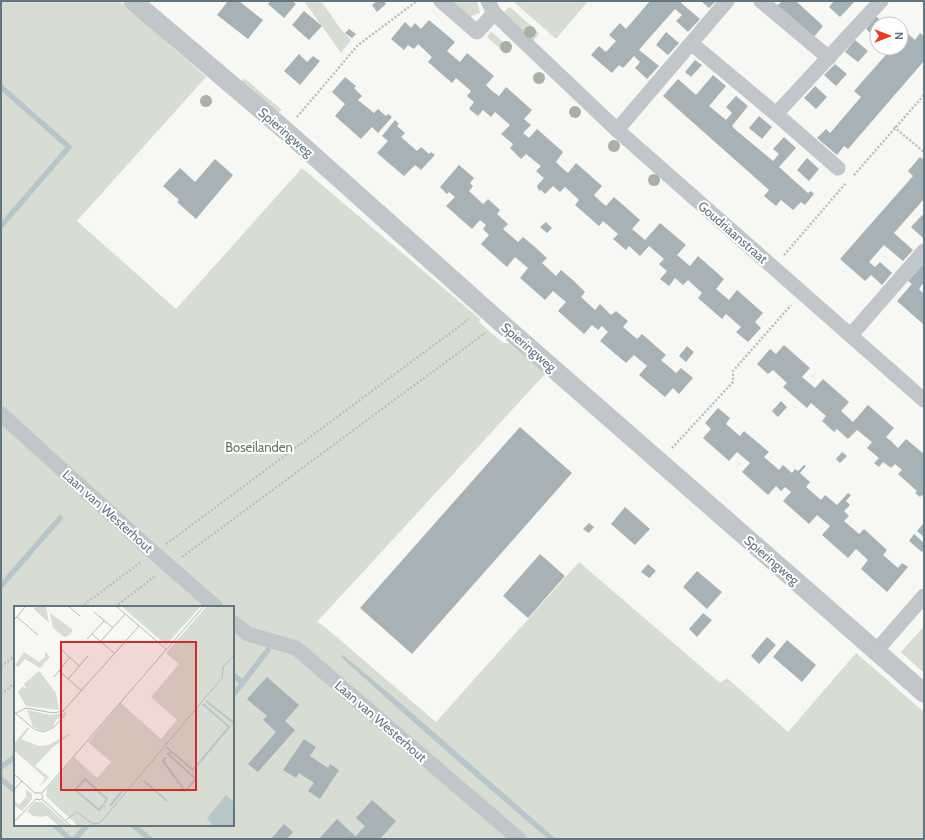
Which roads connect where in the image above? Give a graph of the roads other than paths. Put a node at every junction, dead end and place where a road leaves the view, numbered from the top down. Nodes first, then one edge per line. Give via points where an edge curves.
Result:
1 (133, 1) edge
2 (441, 1) edge
3 (727, 1) edge
4 (761, 1) edge
5 (881, 1) edge
6 (491, 7) edge
7 (691, 43) junction
8 (829, 58) junction
9 (776, 114) junction
10 (617, 130) junction
11 (838, 168) dead end
12 (924, 251) edge
13 (850, 335) junction
14 (924, 400) edge
15 (1, 414) edge
16 (924, 596) edge
17 (215, 606) edge
18 (234, 623) edge
19 (876, 651) junction
20 (924, 693) edge
21 (519, 839) edge

1 - 19 street, Spieringweg via 286,131
2 - 6 street, Goudriaanstraat via 477,32
3 - 7 street
4 - 8 street
5 - 8 street
6 - 10 street, Goudriaanstraat
7 - 9 street
7 - 10 street
8 - 9 street
9 - 11 street
10 - 13 street, Goudriaanstraat
12 - 13 street
13 - 14 street, Goudriaanstraat
15 - 17 street, Laan van Westerhout
16 - 19 street
18 - 21 street, Laan van Westerhout via 248,634 296,648
19 - 20 street, Spieringweg

